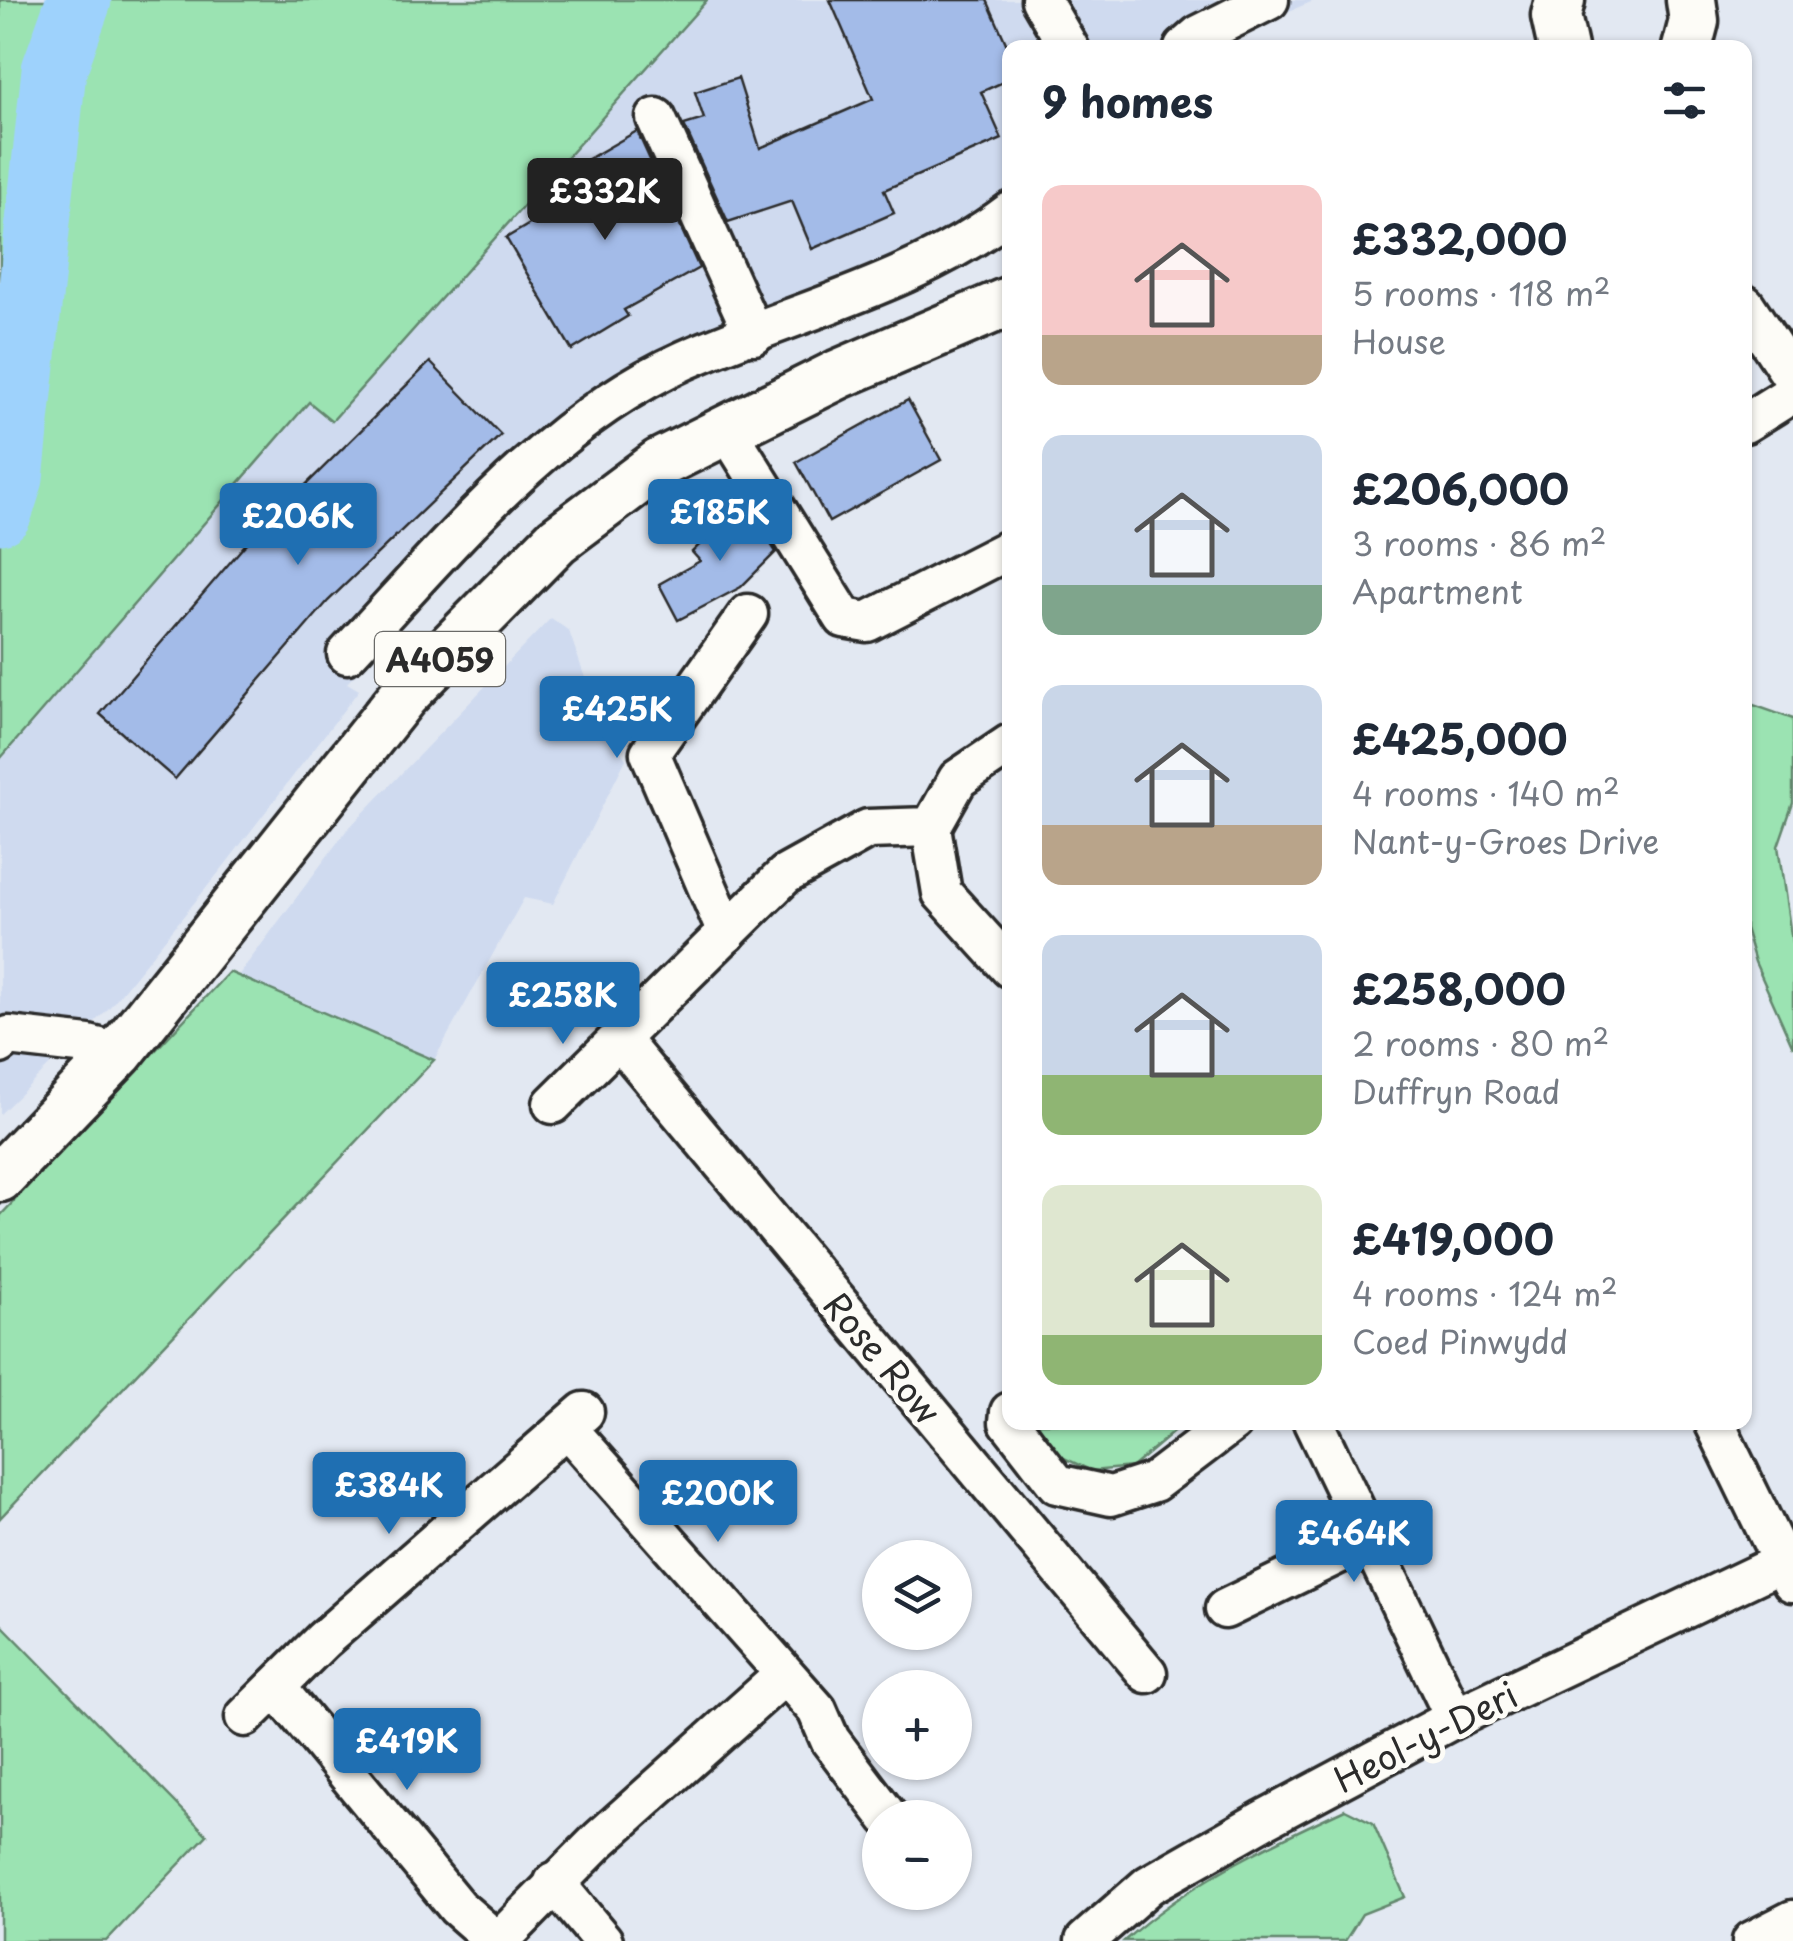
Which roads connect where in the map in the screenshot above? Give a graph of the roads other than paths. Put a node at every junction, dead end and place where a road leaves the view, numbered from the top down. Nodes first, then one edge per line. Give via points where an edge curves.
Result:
1 (1042, 0) edge
2 (1269, 0) edge
3 (1560, 0) edge
4 (1691, 0) edge
5 (1064, 40) edge
6 (1193, 40) edge
7 (1561, 40) edge
8 (1689, 40) edge
9 (656, 118) dead end
10 (1002, 218) edge
11 (1002, 304) edge
12 (1752, 316) edge
13 (754, 335) junction
14 (1793, 378) edge
15 (1793, 394) edge
16 (1752, 419) edge
17 (727, 430) junction
18 (1002, 553) edge
19 (748, 614) dead end
20 (347, 654) dead end
21 (1002, 749) edge
22 (931, 827) junction
23 (727, 932) junction
24 (1002, 959) edge
25 (620, 1040) junction
26 (0, 1044) edge
27 (119, 1054) junction
28 (554, 1104) dead end
29 (0, 1177) edge
30 (1015, 1430) edge
31 (1222, 1430) edge
32 (1318, 1430) edge
33 (1718, 1430) edge
34 (1369, 1539) junction
35 (1788, 1573) edge
36 (1225, 1609) dead end
37 (1147, 1674) dead end
38 (784, 1675) junction
39 (276, 1687) junction
40 (245, 1717) dead end
41 (1454, 1718) junction
42 (875, 1800) edge
43 (554, 1882) junction
44 (1793, 1920) edge
45 (498, 1941) edge
46 (603, 1941) edge
47 (1085, 1941) edge
48 (1752, 1941) edge

1 - 5 street
2 - 6 street
3 - 7 main road
4 - 8 main road
9 - 13 street
10 - 13 street via 969,243
11 - 17 main road, A4059
12 - 14 street
13 - 20 street via 683,361 591,415 492,500
15 - 16 street
17 - 18 street via 844,618 866,622
17 - 27 main road, A4059 via 660,463 557,540 404,696
19 - 23 street via 650,753
21 - 22 street via 958,779
22 - 23 street via 868,829 785,875
22 - 24 street via 942,893
23 - 25 street
25 - 28 street
25 - 37 street, Rose Row
26 - 27 street via 10,1036
27 - 29 main road, A4059
30 - 31 street via 1058,1484 1111,1496 1154,1482
32 - 34 street
33 - 35 street
34 - 36 street
34 - 41 street
35 - 41 street, Heol-y-Deri
38 - 39 street via 576,1419
38 - 42 street via 817,1710 830,1740
38 - 43 street
39 - 40 street
39 - 45 street via 457,1907
41 - 47 street, Heol-y-Deri via 1150,1885
43 - 45 street
43 - 46 street
44 - 48 street

